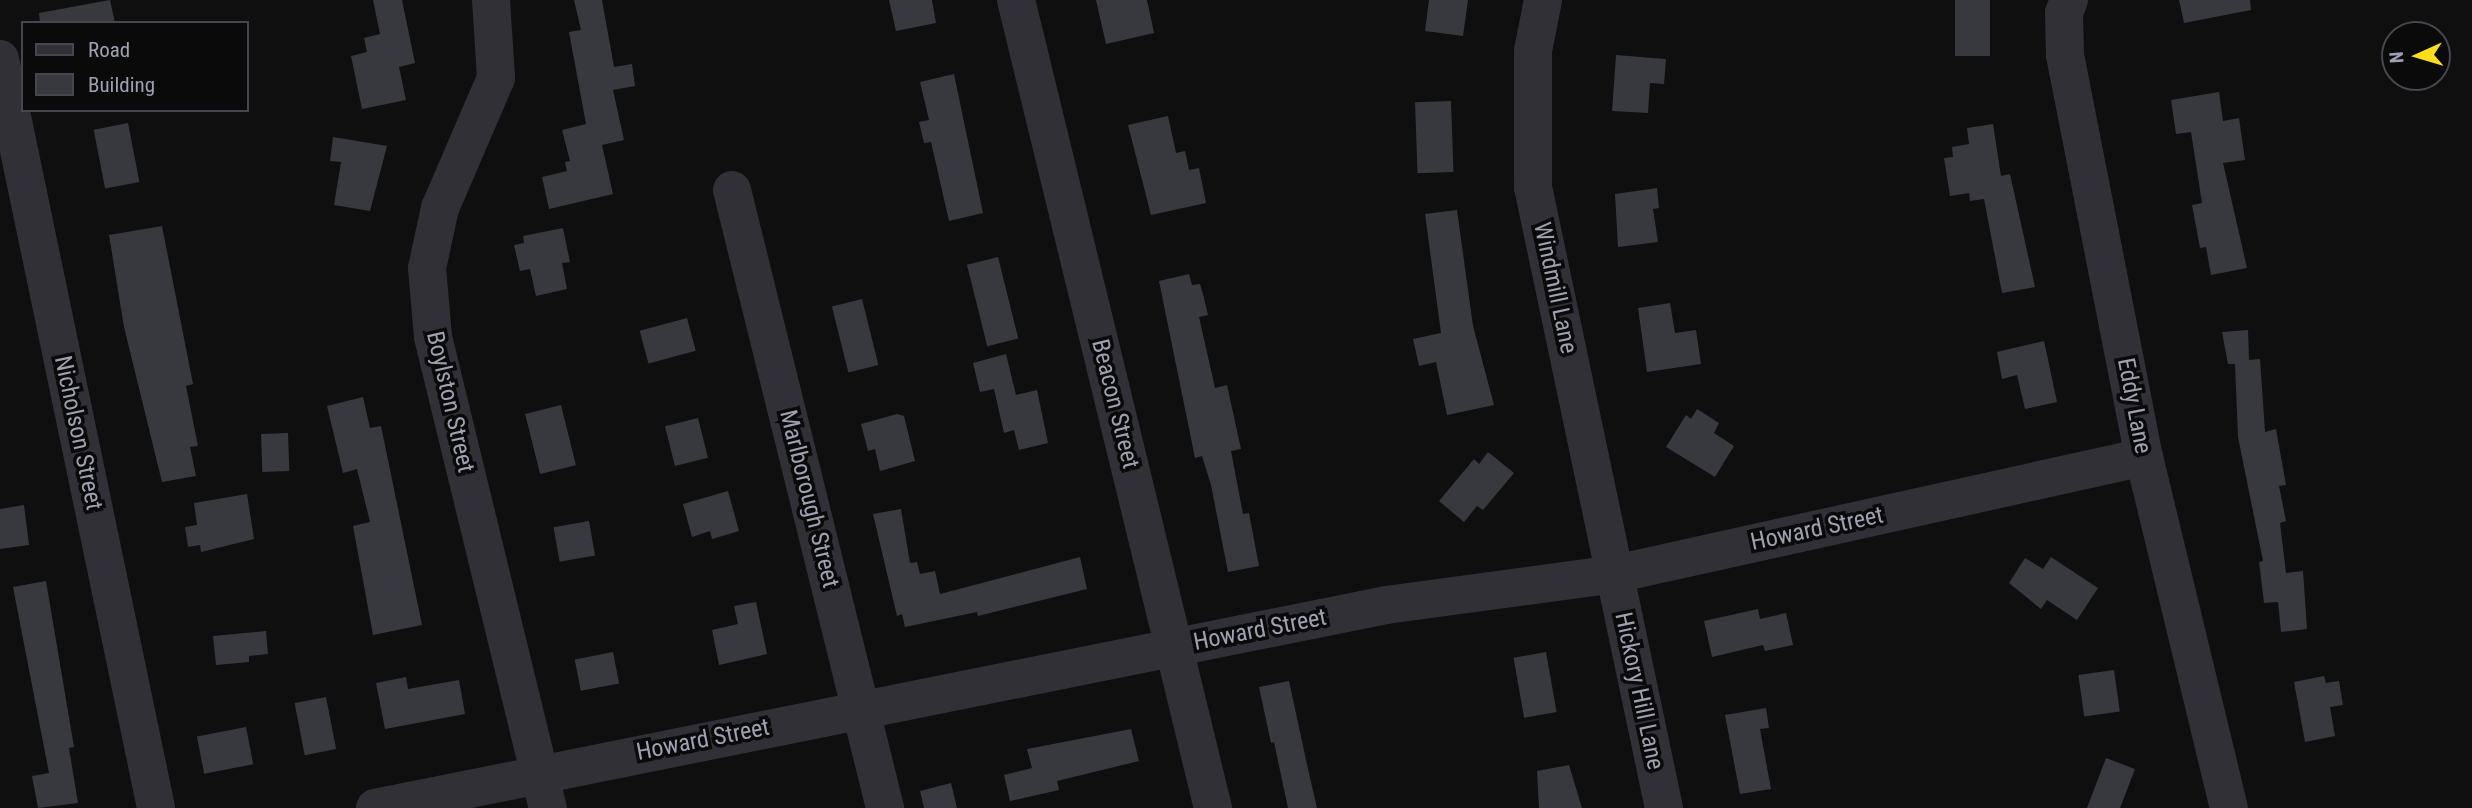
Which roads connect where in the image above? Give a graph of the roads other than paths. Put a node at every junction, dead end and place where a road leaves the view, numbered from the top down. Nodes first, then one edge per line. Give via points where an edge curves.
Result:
1 (491, 0) edge
2 (1016, 0) edge
3 (1543, 0) edge
4 (2068, 0) edge
5 (0, 59) edge
6 (732, 190) dead end
7 (2144, 457) junction
8 (1615, 574) junction
9 (1175, 647) junction
10 (862, 708) junction
11 (544, 790) edge
12 (156, 808) edge
13 (375, 808) edge
14 (885, 808) edge
15 (1213, 808) edge
16 (1664, 808) edge
17 (2229, 808) edge

1 - 11 street, Boylston Street via 496,78 440,208 427,268 433,337
2 - 9 street, Beacon Street
3 - 8 street, Windmill Lane via 1534,51 1533,187
4 - 7 street, Eddy Lane via 2065,55
5 - 12 street, Nicholson Street
6 - 10 street, Marlborough Street
7 - 8 street, Howard Street
7 - 17 street, Eddy Lane
8 - 9 street, Howard Street via 1386,605
8 - 16 street, Hickory Hill Lane
9 - 10 street, Howard Street
9 - 15 street, Beacon Street
10 - 11 street, Howard Street
10 - 14 street, Marlborough Street
11 - 13 street, Howard Street

